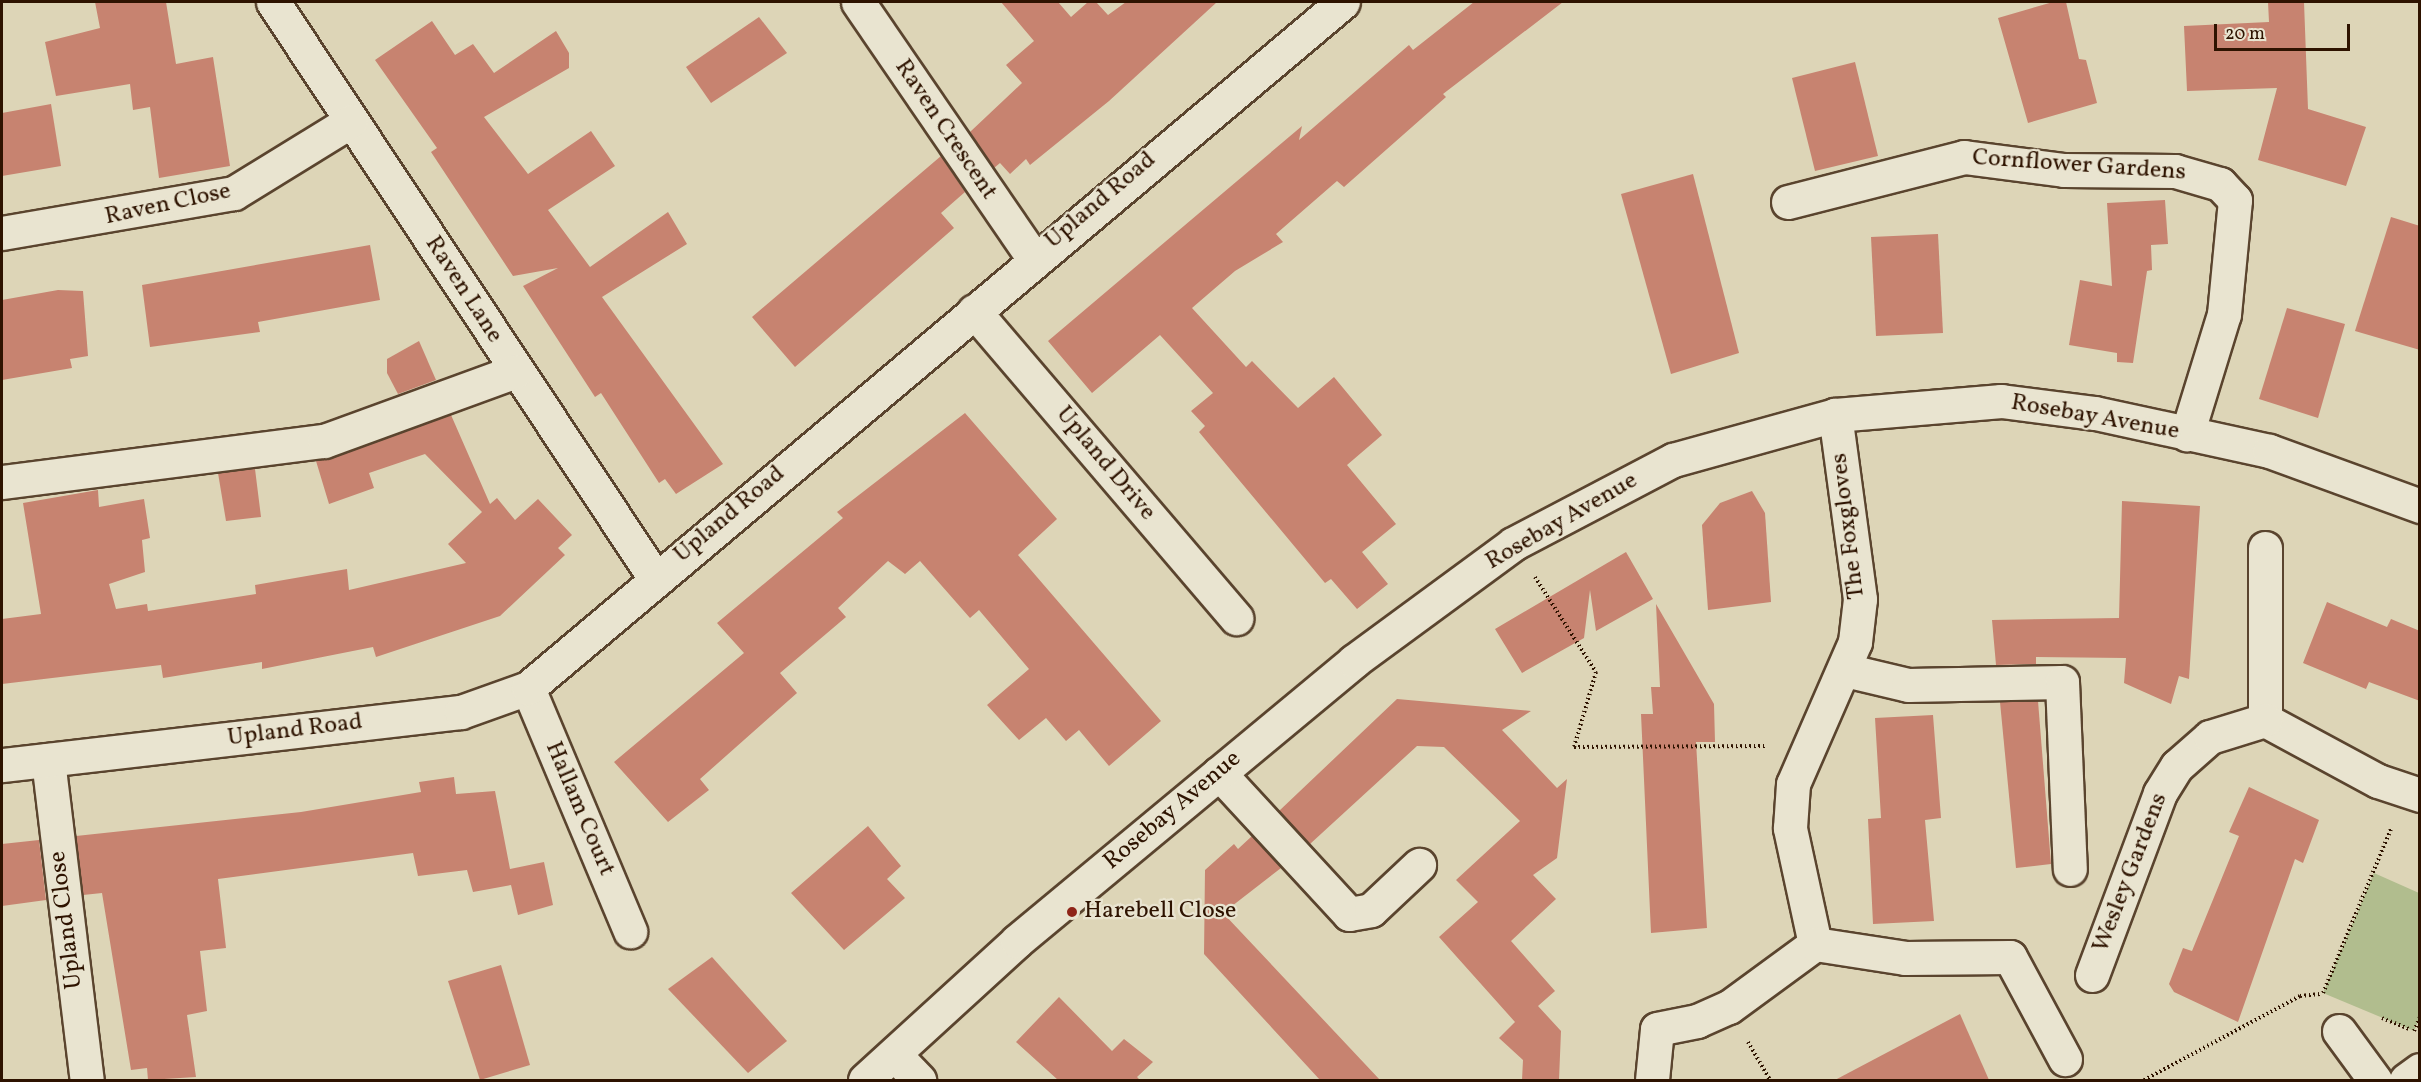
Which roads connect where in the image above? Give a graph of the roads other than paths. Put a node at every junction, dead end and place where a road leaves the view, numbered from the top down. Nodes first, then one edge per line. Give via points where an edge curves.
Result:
1 (273, 2) edge
2 (858, 2) edge
3 (1342, 2) edge
4 (351, 121) junction
5 (1788, 202) dead end
6 (2, 233) edge
7 (1033, 258) junction
8 (974, 310) junction
9 (516, 371) junction
10 (1835, 415) junction
11 (2187, 434) junction
12 (2, 482) edge
13 (2420, 506) edge
14 (2265, 548) dead end
15 (655, 578) junction
16 (1236, 618) dead end
17 (1845, 670) junction
18 (528, 688) junction
19 (2265, 720) junction
20 (48, 760) junction
21 (2, 765) edge
22 (1219, 773) junction
23 (2412, 793) edge
24 (1419, 865) dead end
25 (2070, 869) dead end
26 (630, 931) dead end
27 (1815, 944) junction
28 (2092, 975) dead end
29 (2339, 1031) dead end
30 (895, 1054) junction
31 (2065, 1059) dead end
32 (2420, 1070) edge
33 (87, 1080) edge
34 (865, 1080) edge
35 (919, 1080) edge
36 (1652, 1080) edge
37 (2375, 1080) edge
38 (2406, 1080) edge

1 - 4 street, Raven Lane
2 - 7 street, Raven Crescent
3 - 7 street, Upland Road
4 - 6 street, Raven Close via 234,193
4 - 9 street, Raven Lane
5 - 11 street, Cornflower Gardens via 1964,156 2064,170 2175,171 2220,184 2235,200 2224,314
7 - 8 street, Upland Road
8 - 15 street, Upland Road
8 - 16 street, Upland Drive
9 - 12 street via 324,441
9 - 15 street, Raven Lane
10 - 11 street, Rosebay Avenue via 2001,401 2095,413
10 - 17 street, The Foxgloves via 1860,599 1855,642
10 - 22 street, Rosebay Avenue via 1673,460 1513,544 1353,661
11 - 13 street, Rosebay Avenue via 2269,451
14 - 19 street
15 - 18 street, Upland Road
17 - 25 street via 1908,685 2062,682
17 - 27 street, The Foxgloves via 1806,746 1793,784 1790,828
18 - 20 street, Upland Road via 461,712
18 - 26 street, Hallam Court
19 - 23 street
19 - 28 street, Wesley Gardens via 2210,737 2177,766 2160,793
20 - 21 street, Upland Road
20 - 33 street, Upland Close
22 - 24 street via 1349,914 1371,910
22 - 30 street, Rosebay Avenue via 1017,941
27 - 31 street via 1905,958 2010,957
27 - 36 street via 1729,1007 1697,1021 1657,1029
29 - 37 street
30 - 34 street, Rosebay Avenue
30 - 35 street
32 - 38 street

